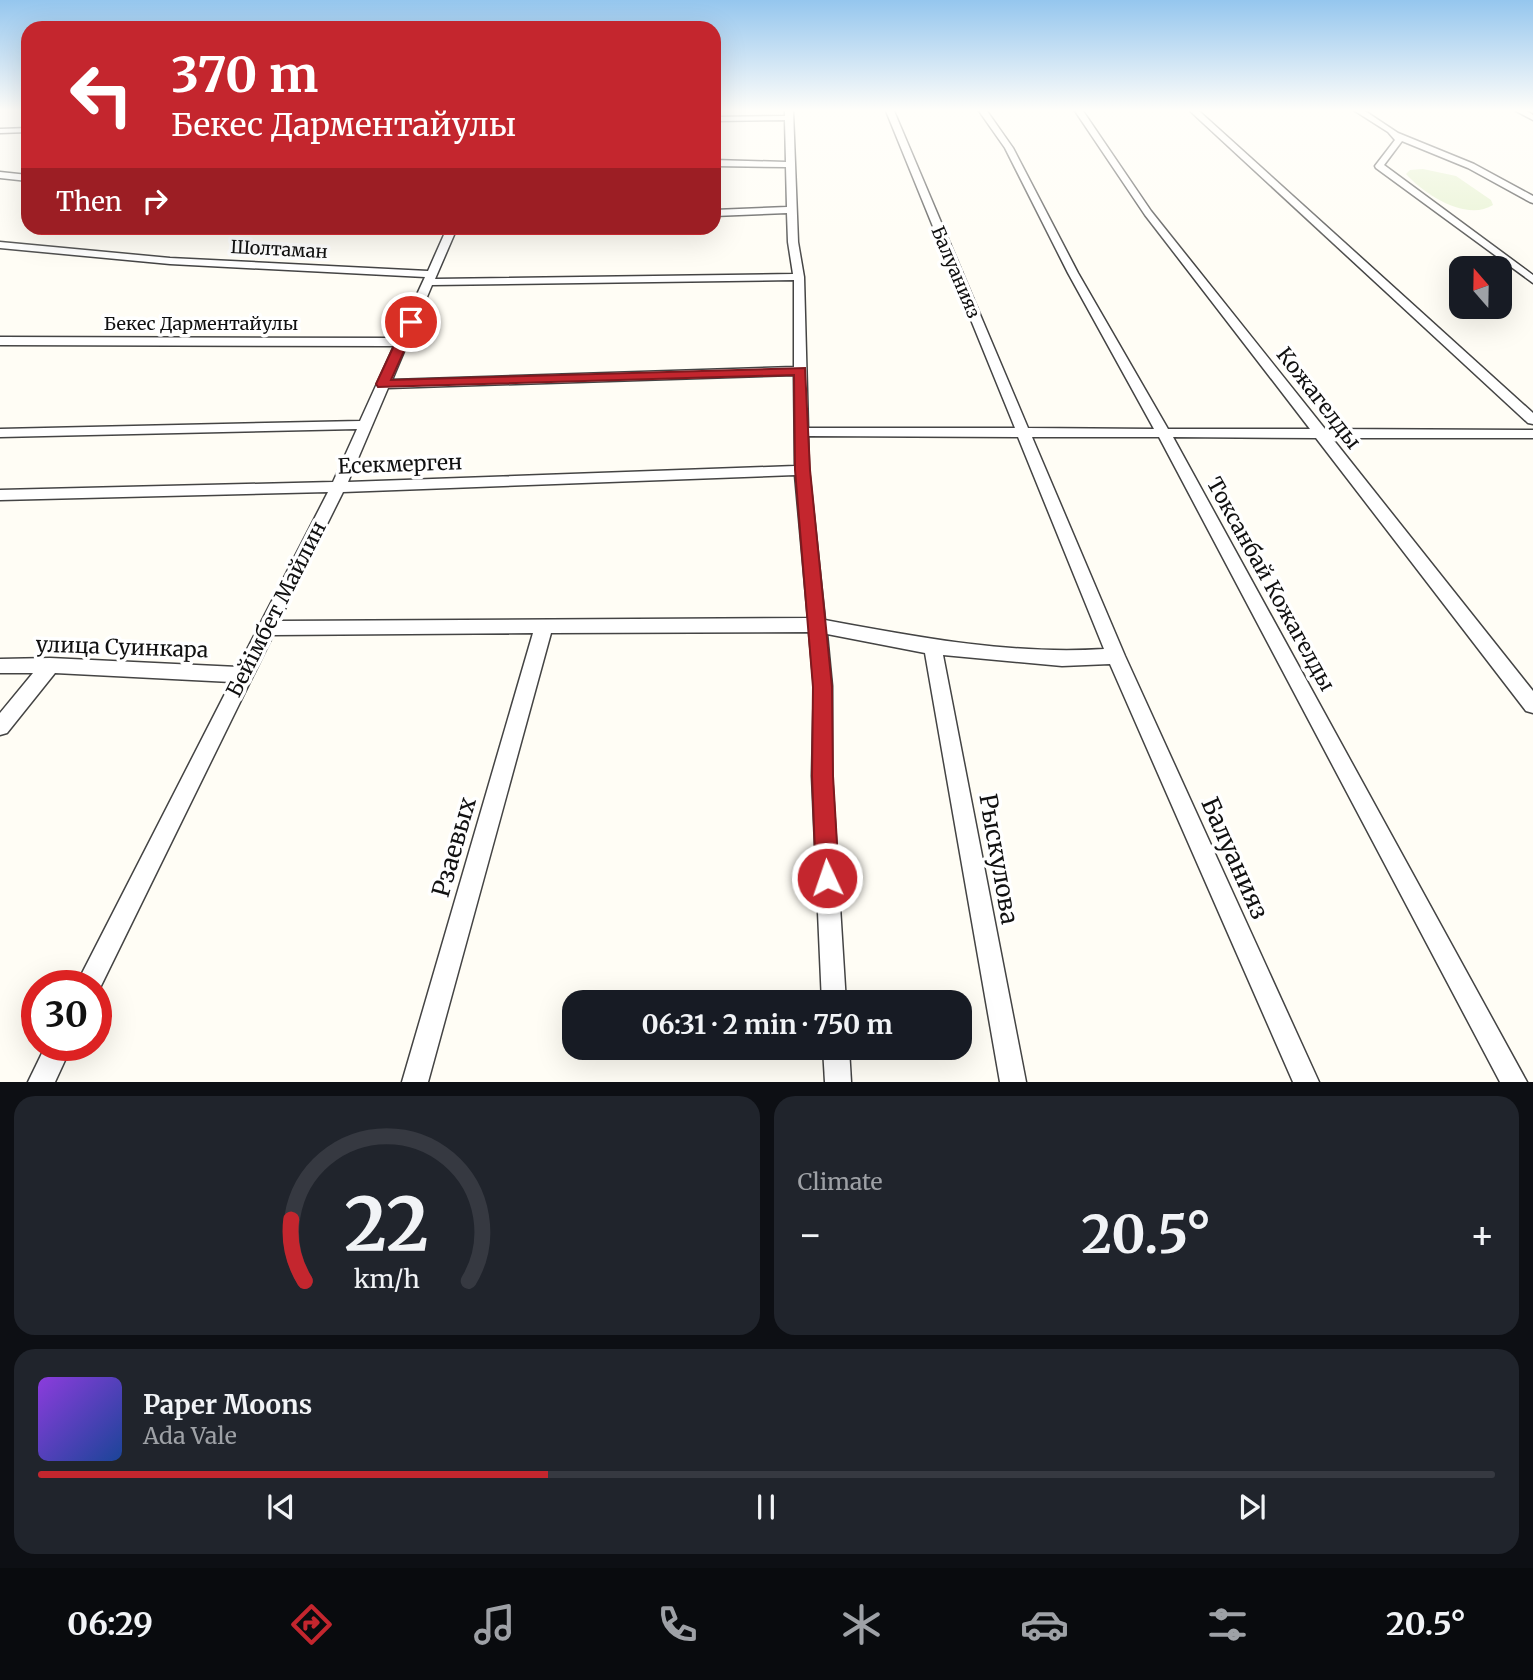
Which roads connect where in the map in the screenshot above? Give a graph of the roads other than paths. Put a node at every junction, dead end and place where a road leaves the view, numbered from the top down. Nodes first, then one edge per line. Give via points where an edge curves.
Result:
1 (791, 161) edge
2 (911, 161) edge
3 (1016, 161) edge
4 (1113, 161) edge
5 (1249, 161) edge
6 (1382, 161) edge
7 (1459, 161) edge
8 (721, 163) edge
9 (791, 165) junction
10 (0, 175) edge
11 (21, 177) edge
12 (1533, 200) edge
13 (792, 210) junction
14 (721, 213) edge
15 (449, 235) edge
16 (0, 245) edge
17 (799, 277) junction
18 (430, 278) junction
19 (1533, 280) edge
20 (0, 341) edge
21 (402, 342) junction
22 (800, 371) junction
23 (383, 384) junction
24 (1533, 420) edge
25 (366, 425) junction
26 (802, 432) junction
27 (1024, 432) junction
28 (0, 433) edge
29 (1319, 433) junction
30 (1163, 434) junction
31 (1533, 434) edge
32 (802, 470) junction
33 (338, 487) junction
34 (0, 495) edge
35 (817, 625) junction
36 (544, 626) junction
37 (267, 628) junction
38 (933, 647) junction
39 (1116, 656) junction
40 (50, 665) junction
41 (0, 666) edge
42 (242, 675) junction
43 (1533, 705) edge
44 (0, 727) edge
45 (95, 970) edge
46 (833, 990) edge
47 (837, 1060) edge
48 (51, 1061) edge
49 (41, 1082) edge
50 (415, 1082) edge
51 (838, 1082) edge
52 (1013, 1082) edge
53 (1306, 1082) edge
54 (1514, 1082) edge

1 - 9 street
2 - 27 street, Балуанияз
3 - 30 street, Токсанбай Кожагелды
4 - 29 street, Кожагелды via 1147,213
5 - 24 street
6 - 19 street via 1379,166
7 - 12 street
8 - 9 street
9 - 13 street
10 - 11 street
13 - 14 street
13 - 17 street
15 - 18 street, Бейімбет Майлин
16 - 18 street, Шолтаман
17 - 18 street, Шолтаман
17 - 22 street
18 - 21 street, Бейімбет Майлин
20 - 21 street, Бекес Дарментайулы
21 - 23 street, Бейімбет Майлин
22 - 23 street
22 - 26 street
23 - 25 street, Бейімбет Майлин
25 - 28 street
25 - 33 street, Бейімбет Майлин
26 - 27 street
26 - 32 street
27 - 30 street
27 - 39 street, Балуанияз
29 - 30 street
29 - 31 street
29 - 43 street, Кожагелды
30 - 54 street, Токсанбай Кожагелды
32 - 33 street, Eсекмерген
32 - 35 street
33 - 34 street, Eсекмерген
33 - 37 street, Бейімбет Майлин
35 - 36 street
35 - 38 street
35 - 46 street
36 - 37 street
36 - 50 street, Рзаевых
37 - 42 street, Бейімбет Майлин
38 - 39 street via 1062,659
38 - 52 street, Рыскулова
39 - 53 street, Балуанияз
40 - 41 street, улица Суинкара
40 - 42 street, улица Суинкара
40 - 44 street
42 - 45 street, Бейімбет Майлин
47 - 51 street
48 - 49 street

